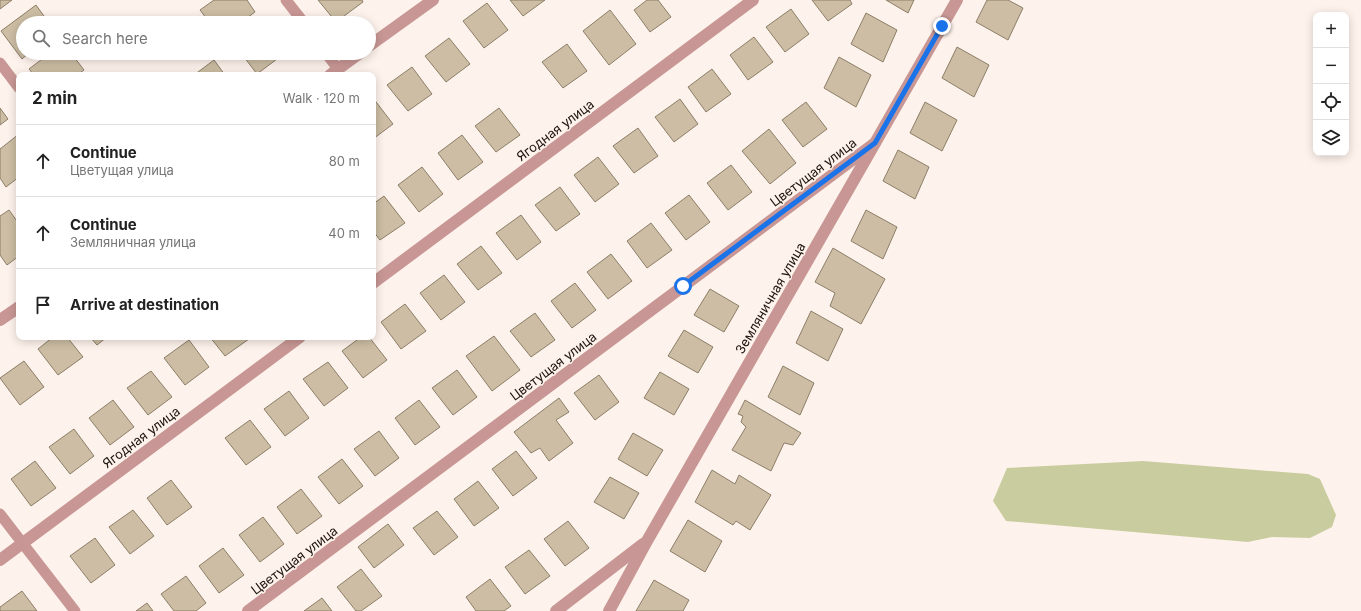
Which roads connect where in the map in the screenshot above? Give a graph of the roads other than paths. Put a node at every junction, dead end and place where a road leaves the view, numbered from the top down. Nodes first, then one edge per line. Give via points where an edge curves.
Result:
1 (286, 0) edge
2 (433, 0) edge
3 (753, 0) edge
4 (957, 0) edge
5 (299, 16) edge
6 (376, 41) edge
7 (329, 60) edge
8 (350, 60) edge
9 (0, 63) edge
10 (334, 72) edge
11 (16, 84) edge
12 (875, 143) junction
13 (376, 280) edge
14 (16, 309) edge
15 (0, 320) edge
16 (296, 340) edge
17 (0, 514) edge
18 (647, 541) junction
19 (23, 543) junction
20 (0, 560) edge
21 (75, 611) edge
22 (248, 611) edge
23 (556, 611) edge
24 (609, 611) edge

1 - 5 lane
2 - 6 street
3 - 13 street, Ягодная улица
4 - 12 street, Земляничная улица
7 - 10 lane
8 - 10 street
9 - 11 lane
12 - 18 street, Земляничная улица
12 - 22 street, Цветущая улица
14 - 15 street
16 - 19 street, Ягодная улица
17 - 19 lane
18 - 23 street
18 - 24 street, Земляничная улица
19 - 20 street, Ягодная улица
19 - 21 lane

